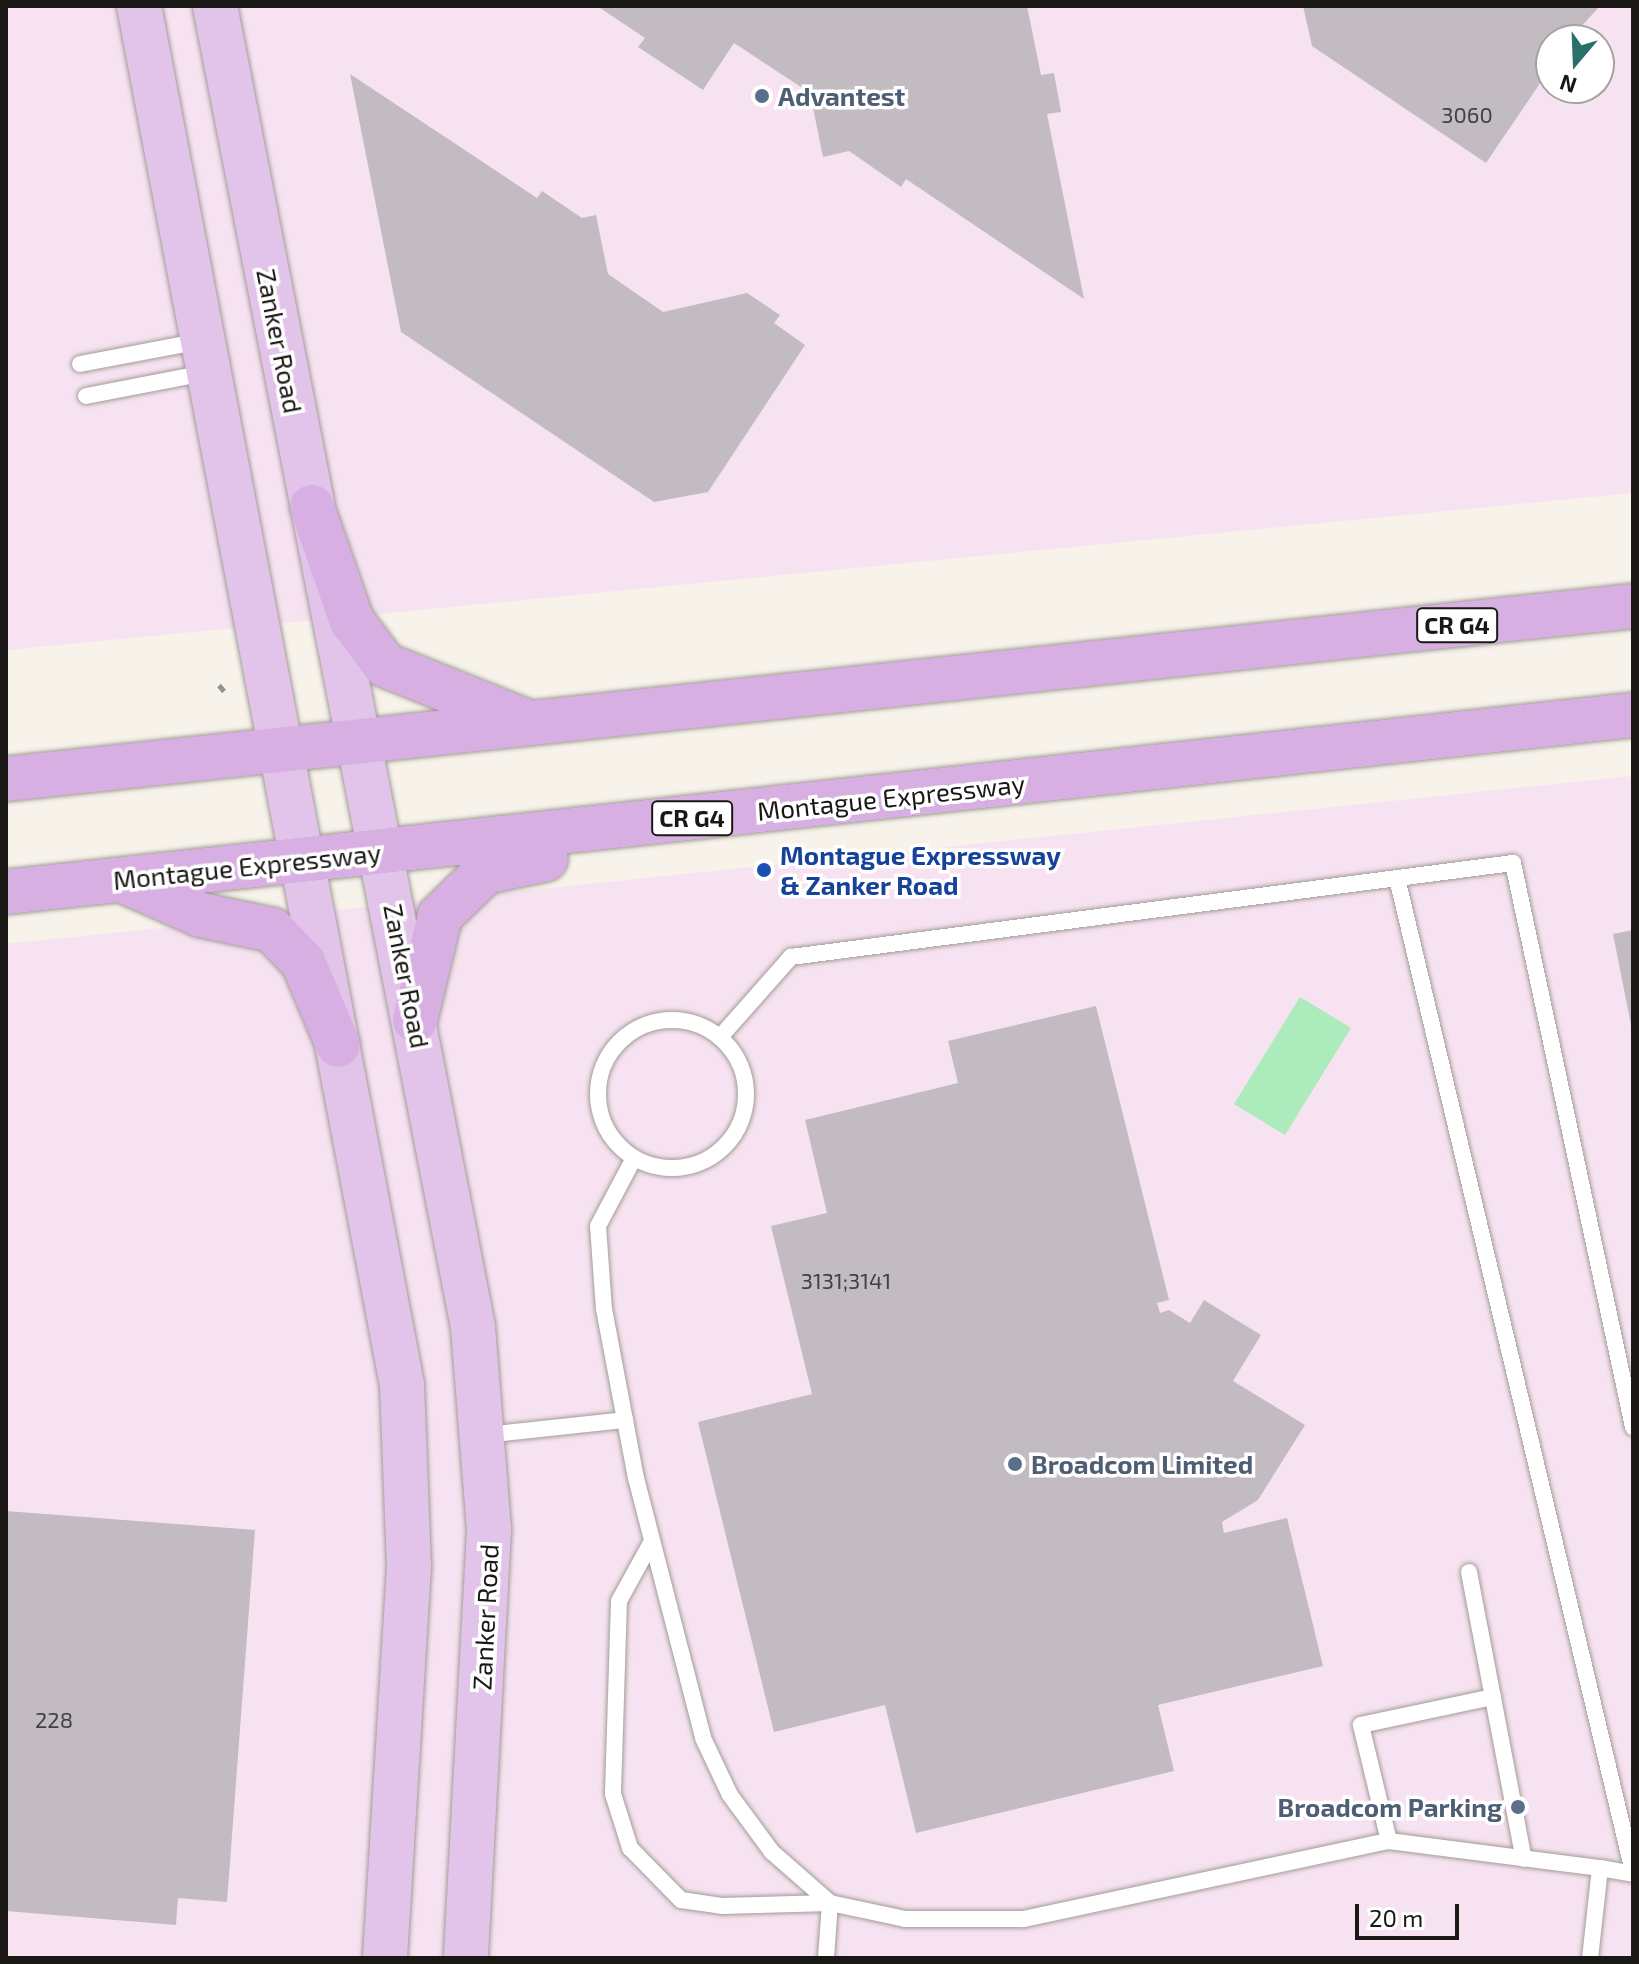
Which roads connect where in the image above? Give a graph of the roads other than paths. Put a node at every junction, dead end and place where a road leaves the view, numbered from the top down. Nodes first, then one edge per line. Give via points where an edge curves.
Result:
1 (139, 6) edge
2 (215, 6) edge
3 (207, 356) junction
4 (80, 364) dead end
5 (86, 396) dead end
6 (312, 507) junction
7 (1633, 606) edge
8 (1633, 715) edge
9 (539, 726) junction
10 (358, 741) junction
11 (284, 748) junction
12 (6, 779) edge
13 (716, 815) junction
14 (382, 852) junction
15 (303, 861) junction
16 (1397, 878) junction
17 (122, 880) junction
18 (6, 892) edge
19 (415, 1020) junction
20 (721, 1036) junction
21 (338, 1045) junction
22 (634, 1158) junction
23 (625, 1420) junction
24 (1633, 1427) edge
25 (485, 1435) junction
26 (652, 1541) junction
27 (1469, 1572) dead end
28 (1493, 1697) junction
29 (1389, 1841) junction
30 (1524, 1859) junction
31 (1600, 1868) junction
32 (1633, 1873) edge
33 (830, 1903) junction
34 (385, 1958) edge
35 (466, 1958) edge
36 (826, 1958) edge
37 (1590, 1958) edge

1 - 3 main road
2 - 6 main road, Zanker Road
3 - 4 lane
3 - 5 lane
3 - 11 main road
6 - 9 highway via 352,621 385,665
6 - 10 main road, Zanker Road
7 - 9 highway, CR G4
8 - 13 highway, Montague Expressway / CR G4
9 - 10 highway, CR G4
10 - 11 highway, CR G4
10 - 14 main road, Zanker Road
11 - 12 highway, CR G4
11 - 15 main road
13 - 14 highway, Montague Expressway / CR G4
13 - 19 highway via 646,849 517,862 467,884 440,916
14 - 15 highway, Montague Expressway / CR G4
14 - 19 main road, Zanker Road
15 - 17 highway, Montague Expressway / CR G4
15 - 21 main road
16 - 20 lane via 791,957
16 - 24 lane via 1513,863
16 - 32 lane
17 - 18 highway, Montague Expressway / CR G4
17 - 21 highway via 201,915 272,930 303,962
19 - 25 main road, Zanker Road via 473,1327
20 - 22 lane via 741,1063 747,1095 740,1127 719,1152 690,1167 661,1168
20 - 22 lane via 673,1019 647,1023 606,1058 600,1113 612,1139
21 - 34 main road via 402,1385 409,1566
22 - 23 lane via 598,1226
23 - 25 lane
23 - 26 lane
25 - 35 main road, Zanker Road via 486,1617
26 - 33 lane via 703,1738 730,1795 772,1852
26 - 33 lane via 619,1601 613,1794 630,1848 681,1900 722,1906
27 - 28 lane
28 - 29 lane via 1361,1725
28 - 30 lane
29 - 30 lane
29 - 33 lane via 1024,1919 905,1919
30 - 31 lane
31 - 32 lane
31 - 37 lane
33 - 36 lane

